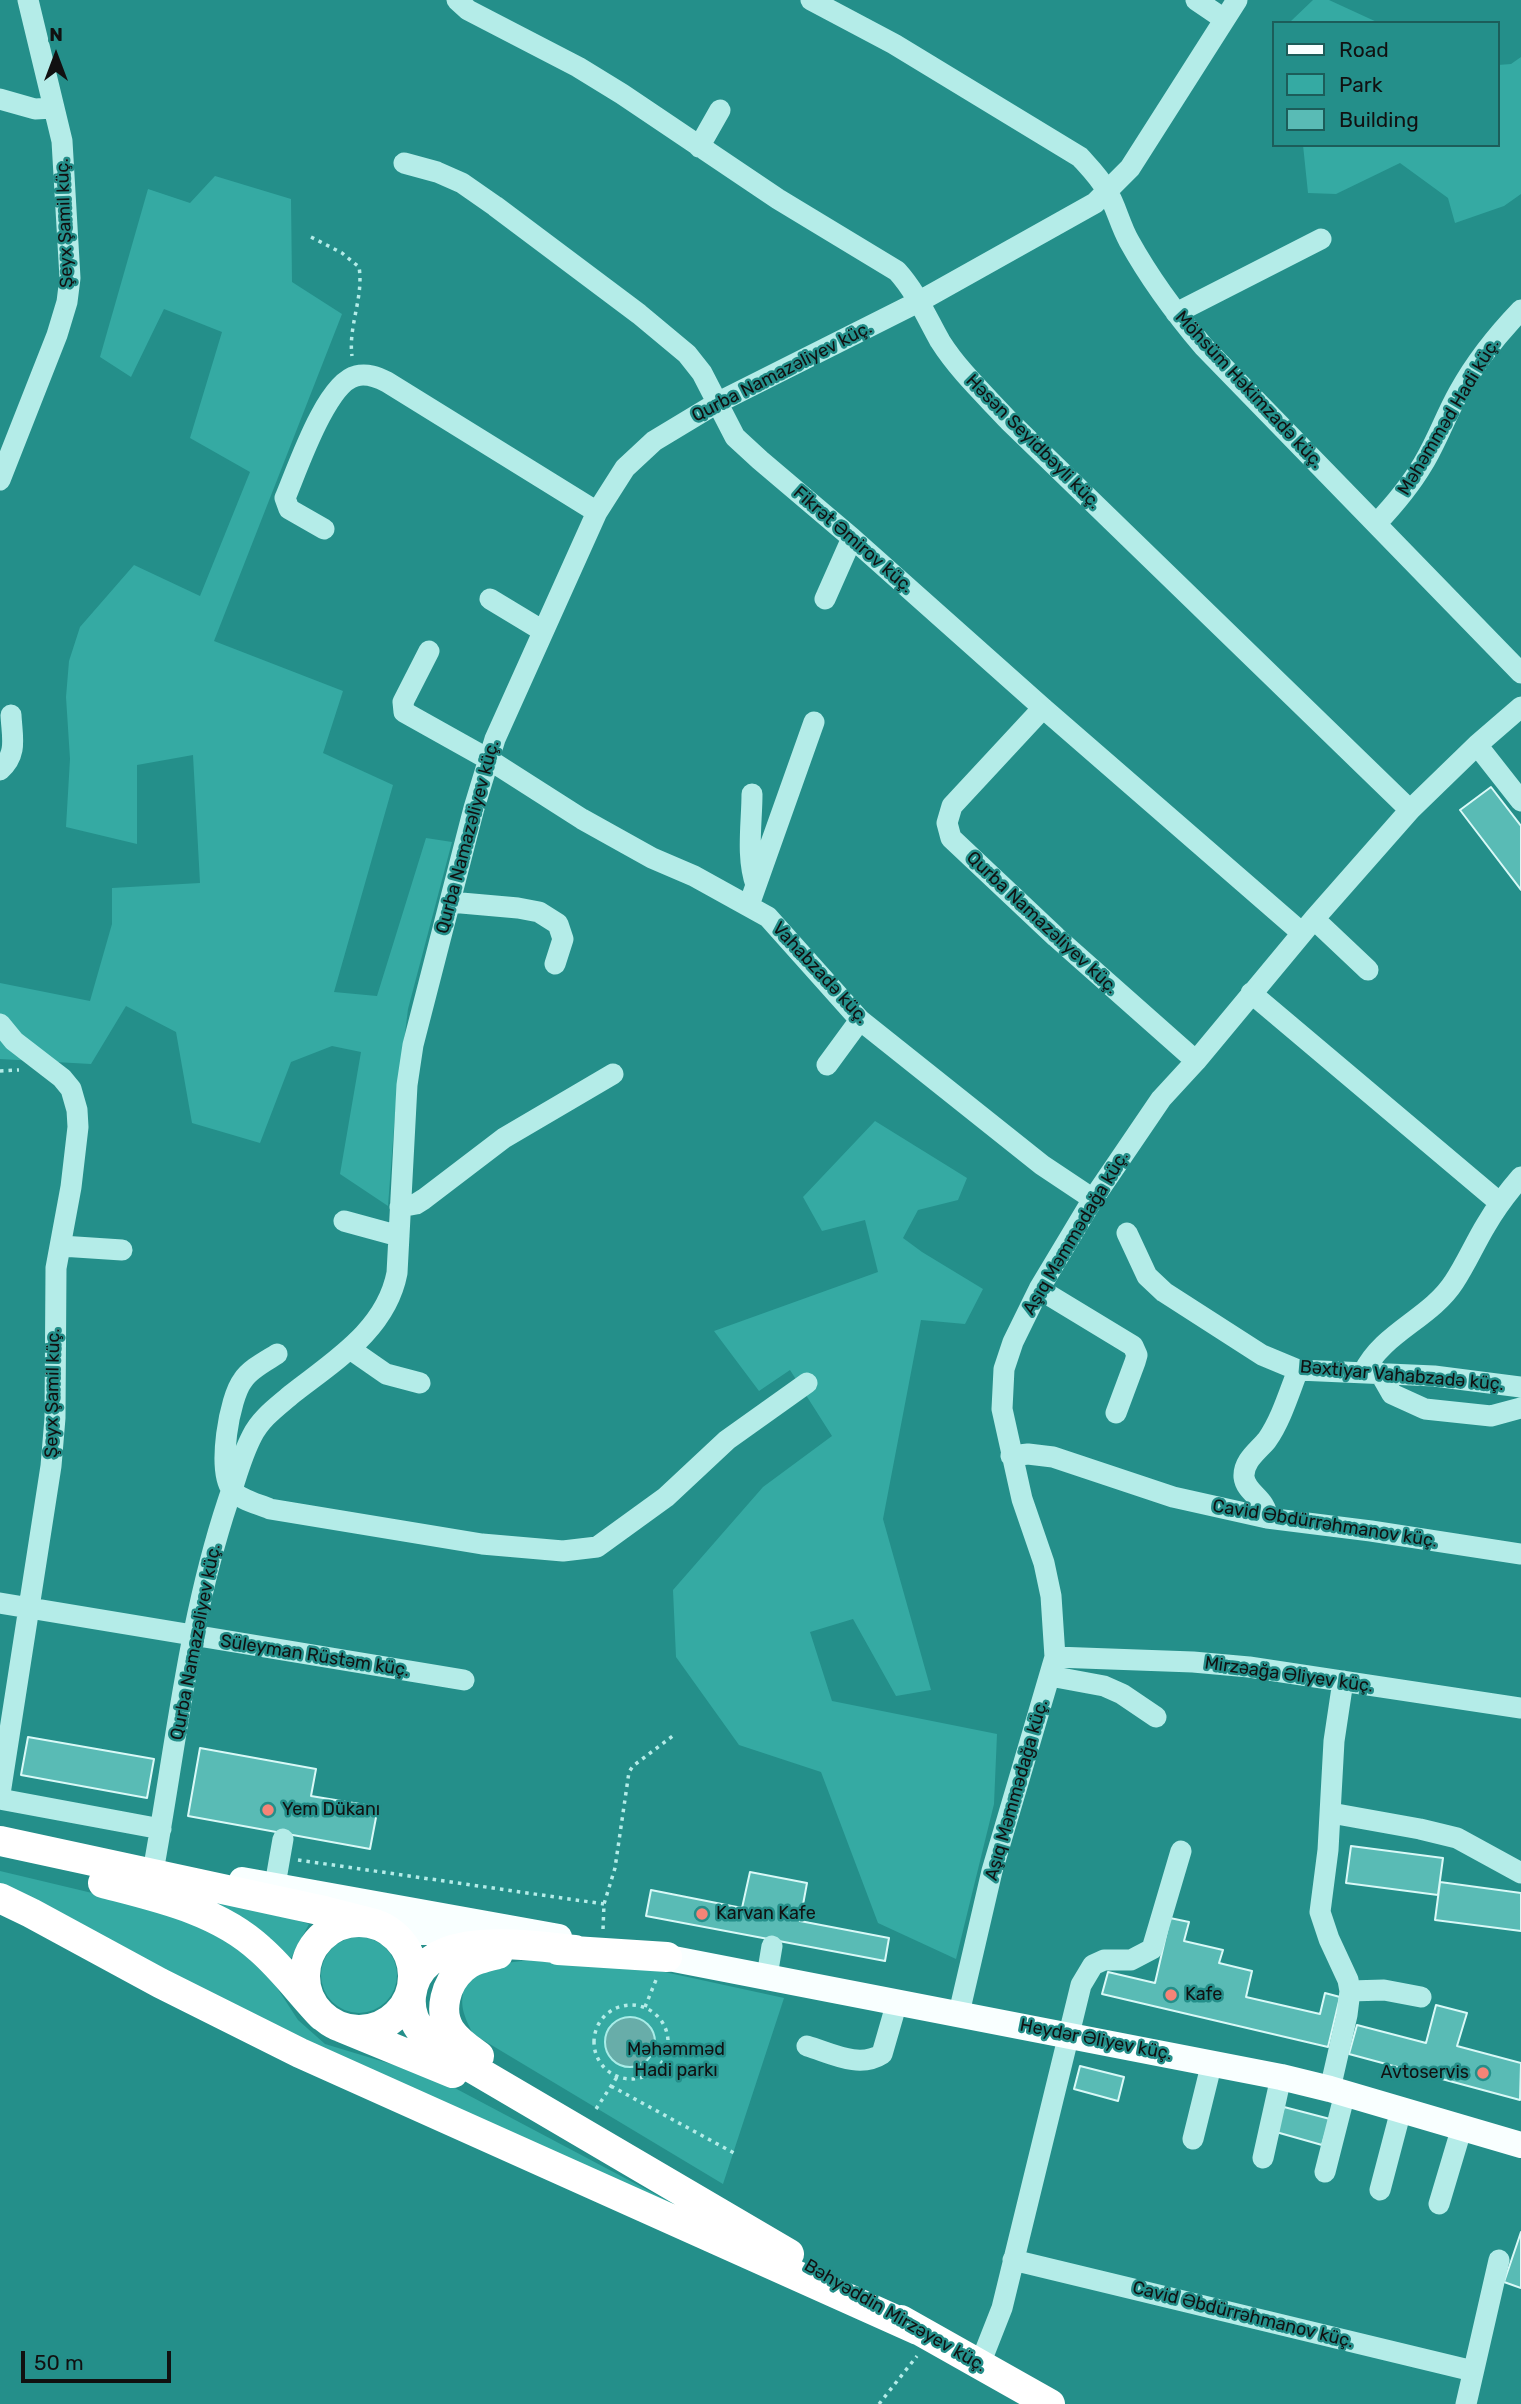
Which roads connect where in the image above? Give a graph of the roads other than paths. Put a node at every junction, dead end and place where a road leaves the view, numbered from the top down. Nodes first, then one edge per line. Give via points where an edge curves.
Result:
1 (28, 0) edge
2 (457, 0) edge
3 (811, 0) edge
4 (1196, 0) edge
5 (1237, 0) edge
6 (1224, 19) junction
7 (0, 99) edge
8 (53, 108) junction
9 (720, 110) dead end
10 (699, 148) junction
11 (404, 163) dead end
12 (1108, 192) junction
13 (1321, 239) dead end
14 (920, 301) junction
15 (1521, 310) edge
16 (1176, 313) junction
17 (717, 403) junction
18 (0, 480) edge
19 (597, 512) junction
20 (1376, 523) junction
21 (324, 529) dead end
22 (852, 537) junction
23 (490, 599) dead end
24 (825, 599) dead end
25 (543, 631) junction
26 (429, 651) dead end
27 (1521, 673) edge
28 (1521, 707) edge
29 (1043, 708) junction
30 (11, 715) dead end
31 (814, 722) dead end
32 (1476, 745) junction
33 (488, 759) junction
34 (0, 770) edge
35 (752, 794) dead end
36 (1521, 801) edge
37 (1410, 810) junction
38 (753, 896) junction
39 (450, 902) junction
40 (1308, 926) junction
41 (555, 964) dead end
42 (1368, 970) dead end
43 (1251, 992) junction
44 (860, 1020) junction
45 (0, 1024) edge
46 (1196, 1061) junction
47 (827, 1065) dead end
48 (613, 1074) dead end
49 (1521, 1177) edge
50 (1093, 1199) junction
51 (1500, 1203) junction
52 (400, 1207) junction
53 (344, 1221) dead end
54 (1127, 1233) dead end
55 (399, 1236) junction
56 (61, 1246) junction
57 (122, 1250) dead end
58 (1039, 1289) junction
59 (350, 1349) junction
60 (277, 1354) dead end
61 (1298, 1370) junction
62 (1371, 1373) junction
63 (807, 1382) dead end
64 (420, 1383) dead end
65 (1521, 1387) edge
66 (1521, 1408) edge
67 (1116, 1413) dead end
68 (1011, 1455) junction
69 (232, 1490) junction
70 (1267, 1518) junction
71 (1521, 1554) edge
72 (0, 1603) edge
73 (29, 1608) junction
74 (194, 1637) junction
75 (1053, 1666) junction
76 (464, 1680) dead end
77 (1343, 1681) junction
78 (1521, 1708) edge
79 (1156, 1717) dead end
80 (0, 1794) edge
81 (0, 1799) edge
82 (1331, 1813) junction
83 (160, 1829) junction
84 (0, 1841) edge
85 (281, 1848) road end
86 (1181, 1851) dead end
87 (0, 1860) edge
88 (154, 1866) junction
89 (1521, 1873) edge
90 (275, 1885) junction
91 (0, 1898) edge
92 (375, 1924) junction
93 (548, 1935) junction
94 (772, 1947) dead end
95 (589, 1948) junction
96 (667, 1958) joint
97 (766, 1976) junction
98 (412, 1988) junction
99 (1350, 1991) junction
100 (1422, 1997) dead end
101 (897, 2002) junction
102 (959, 2013) junction
103 (329, 2020) junction
104 (1068, 2034) junction
105 (807, 2046) dead end
106 (1212, 2062) junction
107 (1281, 2077) junction
108 (1337, 2091) junction
109 (1401, 2110) junction
110 (1462, 2127) junction
111 (1193, 2139) dead end
112 (1521, 2145) edge
113 (1263, 2158) dead end
114 (1325, 2172) dead end
115 (1380, 2190) dead end
116 (1439, 2204) dead end
117 (741, 2226) junction
118 (1013, 2260) junction
119 (1499, 2260) dead end
120 (924, 2334) junction
121 (980, 2364) junction
122 (1474, 2371) junction
123 (1050, 2404) edge
124 (1466, 2404) edge

1 - 8 street, Şeyx Şamil küç.
2 - 10 street, Həsən Seyidbəyli küç. via 579,67
3 - 12 street, Möhsüm Həkimzadə küç. via 1057,142 1086,164
4 - 6 street
5 - 6 street, Qurba Namazəliyev küç.
6 - 12 street, Qurba Namazəliyev küç. via 1130,168
7 - 8 street via 35,110
8 - 18 street, Şeyx Şamil küç. via 62,141 71,278 57,335
9 - 10 street
10 - 14 street, Həsən Seyidbəyli küç. via 897,271
11 - 17 street, Fikrət Əmirov küç. via 462,183 639,314 687,354
12 - 14 street, Qurba Namazəliyev küç. via 1076,215
12 - 16 street, Möhsüm Həkimzadə küç. via 1127,239
13 - 16 street
14 - 17 street, Qurba Namazəliyev küç.
14 - 37 street, Həsən Seyidbəyli küç. via 941,342 1009,421
15 - 20 street, Məhəmməd Hadi küç. via 1477,363 1424,463
16 - 20 street, Möhsüm Həkimzadə küç.
17 - 19 street, Qurba Namazəliyev küç. via 654,441 625,468
17 - 22 street, Fikrət Əmirov küç. via 735,437
19 - 21 street via 387,382 373,375 356,375 335,390 323,409 285,498 289,509
19 - 25 street, Qurba Namazəliyev küç.
20 - 27 street, Möhsüm Həkimzadə küç.
22 - 24 street
22 - 29 street, Fikrət Əmirov küç.
23 - 25 street
25 - 33 street, Qurba Namazəliyev küç.
26 - 33 street, Vahabzadə küç. via 403,702 404,712
28 - 32 street, Aşıq Məmmədağa küç.
29 - 40 street, Fikrət Əmirov küç.
29 - 46 street, Qurba Namazəliyev küç. via 951,806 947,823 951,838
30 - 34 street via 13,753
31 - 38 street
32 - 36 street
32 - 37 street, Aşıq Məmmədağa küç.
33 - 38 street, Vahabzadə küç. via 652,858
33 - 39 street, Qurba Namazəliyev küç.
35 - 38 street
37 - 40 street, Aşıq Məmmədağa küç.
38 - 44 street, Vahabzadə küç.
39 - 41 street via 539,912 558,923 563,939
39 - 52 street, Qurba Namazəliyev küç. via 413,1045
40 - 42 street, Fikrət Əmirov küç.
40 - 43 street, Aşıq Məmmədağa küç.
43 - 46 street, Aşıq Məmmədağa küç.
43 - 51 street
44 - 47 street
44 - 50 street, Vahabzadə küç. via 1042,1165
45 - 56 street, Şeyx Şamil küç. via 71,1089 77,1110
46 - 50 street, Aşıq Məmmədağa küç. via 1161,1099
48 - 52 street via 504,1138 416,1204
49 - 51 street
50 - 58 street, Aşıq Məmmədağa küç.
51 - 62 street via 1454,1282 1370,1358
52 - 55 street, Qurba Namazəliyev küç.
53 - 55 street
54 - 61 street, Bəxtiyar Vahabzadə küç. via 1147,1276 1164,1292 1242,1343
55 - 59 street, Qurba Namazəliyev küç. via 394,1293 371,1328
56 - 57 street
56 - 73 street, Şeyx Şamil küç. via 56,1268 51,1466
58 - 67 street via 1133,1346 1137,1355
58 - 68 street, Aşıq Məmmədağa küç. via 1004,1368 1002,1409
59 - 64 street via 386,1374
59 - 69 street, Qurba Namazəliyev küç. via 261,1422 243,1455
60 - 69 street via 244,1377 236,1391 225,1461
61 - 62 street, Bəxtiyar Vahabzadə küç.
61 - 70 street via 1277,1422 1247,1462 1244,1477 1267,1509
62 - 65 street, Bəxtiyar Vahabzadə küç.
62 - 66 street via 1392,1394 1425,1409 1491,1416
63 - 69 street via 727,1440 666,1497 597,1548 563,1551 482,1544 270,1509
68 - 70 street, Cavid Əbdürrəhmanov küç. via 1053,1457 1173,1497
68 - 75 street, Aşıq Məmmədağa küç. via 1051,1596
69 - 74 street, Qurba Namazəliyev küç.
70 - 71 street, Cavid Əbdürrəhmanov küç.
72 - 73 street, Süleyman Rüstəm küç.
73 - 74 street, Süleyman Rüstəm küç.
73 - 80 street, Şeyx Şamil küç.
74 - 76 street, Süleyman Rüstəm küç.
74 - 83 street, Qurba Namazəliyev küç.
75 - 77 street, Mirzəağa Əliyev küç. via 1193,1662
75 - 79 street via 1122,1694
75 - 102 street, Aşıq Məmmədağa küç. via 992,1871
77 - 78 street, Mirzəağa Əliyev küç.
77 - 82 street via 1334,1741
81 - 83 street
82 - 89 street via 1458,1838
82 - 99 street via 1320,1912
83 - 88 street, Qurba Namazəliyev küç.
84 - 88 main road
84 - 92 highway
85 - 90 street
86 - 104 street via 1152,1949 1131,1960 1104,1960 1093,1965 1081,1985
87 - 103 highway via 154,1896 233,1927
88 - 90 main road
90 - 93 main road
91 - 120 highway via 300,2053
92 - 93 main road via 422,1933
92 - 98 highway via 402,1942 410,1956
92 - 103 highway via 343,1924 328,1931 308,1956 306,1988 312,2003
93 - 95 main road
94 - 97 street
95 - 96 highway
95 - 98 highway via 490,1945 448,1951 430,1959
95 - 117 highway via 510,1952 479,1958 463,1967 445,1998 444,2016 450,2029 479,2056
96 - 97 main road, Heydər Əliyev küç.
97 - 101 main road, Heydər Əliyev küç.
98 - 103 highway via 401,2009 383,2025 351,2029
98 - 117 highway via 412,2017 422,2034 437,2046
99 - 100 street via 1384,1990
99 - 108 street
101 - 102 main road, Heydər Əliyev küç.
101 - 105 street via 882,2054 871,2061
102 - 104 main road, Heydər Əliyev küç.
103 - 117 highway via 464,2078
104 - 106 main road, Heydər Əliyev küç.
104 - 118 street
106 - 107 main road, Heydər Əliyev küç.
106 - 111 street
107 - 108 main road, Heydər Əliyev küç.
107 - 113 street
108 - 109 main road, Heydər Əliyev küç.
108 - 114 street
109 - 110 main road, Heydər Əliyev küç.
109 - 115 street
110 - 112 main road, Heydər Əliyev küç.
110 - 116 street
117 - 120 highway, Bəhyəddin Mirzəyev küç.
118 - 121 street via 1002,2308
118 - 122 street, Cavid Əbdürrəhmanov küç.
119 - 122 street
120 - 121 highway, Bəhyəddin Mirzəyev küç.
121 - 123 highway, Bəhyəddin Mirzəyev küç.
122 - 124 street

